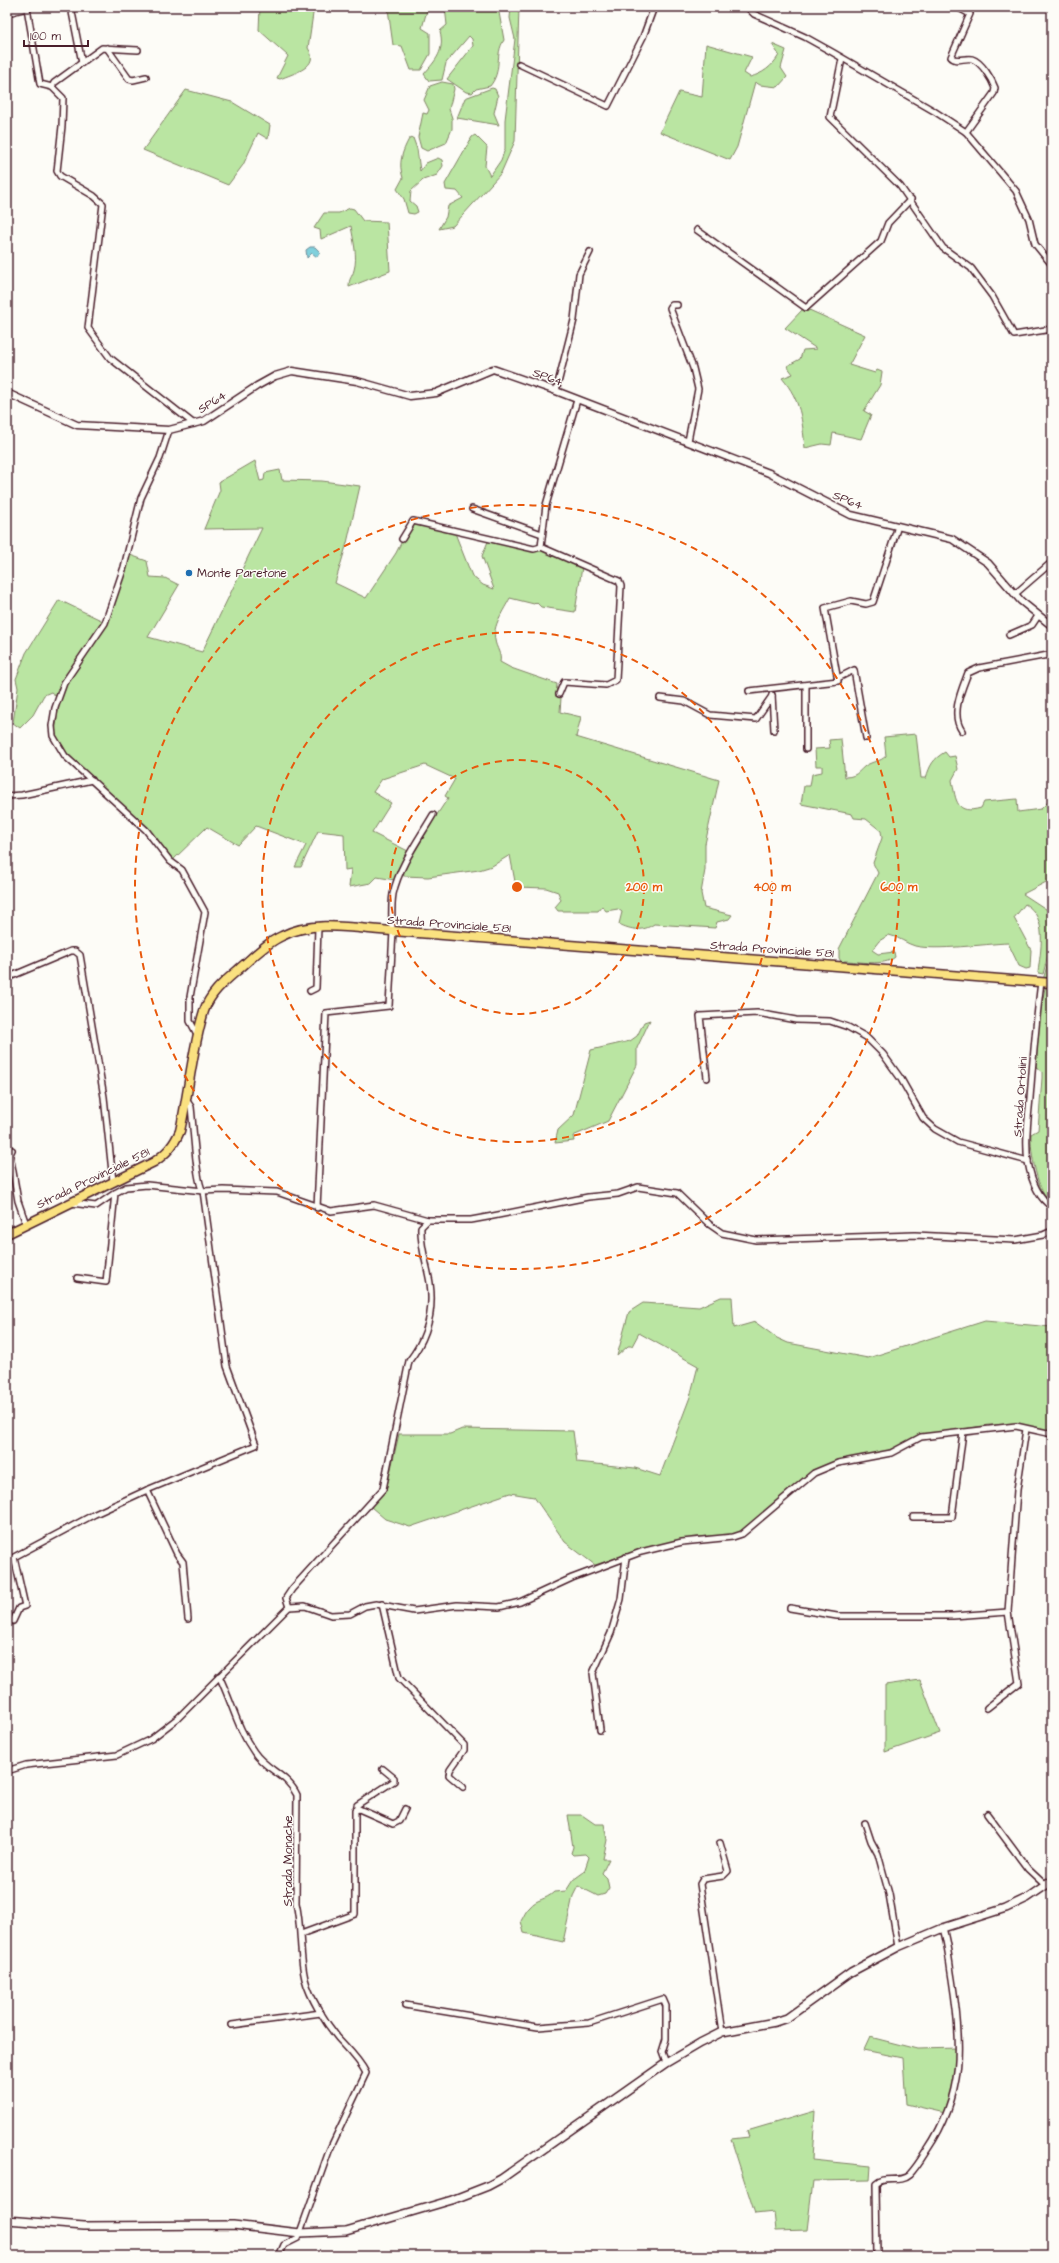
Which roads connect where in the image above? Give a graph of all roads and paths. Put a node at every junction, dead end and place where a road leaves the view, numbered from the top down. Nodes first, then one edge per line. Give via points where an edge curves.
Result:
1 (71, 7) edge
2 (654, 7) edge
3 (747, 7) edge
4 (957, 7) edge
5 (10, 11) edge
6 (107, 48) junction
7 (138, 50) dead end
8 (842, 59) junction
9 (82, 63) junction
10 (519, 64) dead end
11 (146, 77) dead end
12 (52, 87) junction
13 (966, 132) junction
14 (911, 199) junction
15 (697, 230) dead end
16 (590, 252) dead end
17 (1052, 265) edge
18 (677, 305) dead end
19 (1052, 329) edge
20 (556, 390) junction
21 (7, 393) edge
22 (576, 400) junction
23 (194, 424) junction
24 (169, 430) junction
25 (688, 441) junction
26 (472, 509) dead end
27 (898, 526) junction
28 (542, 534) junction
29 (402, 540) dead end
30 (541, 547) junction
31 (1052, 562) edge
32 (1015, 594) junction
33 (1038, 616) junction
34 (1052, 626) edge
35 (1009, 635) dead end
36 (1052, 653) edge
37 (838, 678) junction
38 (806, 685) junction
39 (772, 688) junction
40 (749, 691) dead end
41 (559, 694) dead end
42 (772, 696) junction
43 (660, 698) dead end
44 (774, 730) dead end
45 (962, 731) dead end
46 (866, 738) dead end
47 (806, 749) dead end
48 (92, 780) junction
49 (7, 796) edge
50 (433, 815) dead end
51 (318, 927) junction
52 (392, 931) junction
53 (7, 978) edge
54 (1041, 982) junction
55 (1052, 983) edge
56 (310, 991) dead end
57 (198, 1037) junction
58 (707, 1078) dead end
59 (187, 1101) junction
60 (12, 1150) dead end
61 (1028, 1161) junction
62 (113, 1181) junction
63 (203, 1191) junction
64 (115, 1192) junction
65 (71, 1203) junction
66 (1052, 1207) edge
67 (317, 1208) junction
68 (428, 1220) junction
69 (26, 1224) junction
70 (1052, 1231) edge
71 (7, 1234) edge
72 (77, 1278) dead end
73 (1026, 1429) junction
74 (963, 1432) junction
75 (1052, 1434) edge
76 (146, 1490) junction
77 (914, 1517) dead end
78 (626, 1557) junction
79 (382, 1604) junction
80 (289, 1607) junction
81 (790, 1608) dead end
82 (1008, 1612) junction
83 (188, 1619) dead end
84 (13, 1621) dead end
85 (219, 1676) junction
86 (987, 1708) dead end
87 (600, 1730) dead end
88 (383, 1769) dead end
89 (7, 1771) edge
90 (463, 1787) dead end
91 (357, 1809) junction
92 (405, 1809) dead end
93 (987, 1814) dead end
94 (865, 1823) dead end
95 (720, 1843) dead end
96 (1052, 1880) edge
97 (1045, 1885) junction
98 (943, 1928) junction
99 (301, 1934) junction
100 (898, 1947) junction
101 (405, 2005) dead end
102 (321, 2013) junction
103 (232, 2025) dead end
104 (722, 2032) junction
105 (666, 2063) junction
106 (7, 2220) edge
107 (300, 2233) junction
108 (279, 2256) edge
109 (877, 2256) edge

1 - 9 street
2 - 10 street via 643,37 608,106
3 - 8 street via 754,14 805,37
4 - 13 street via 970,14 951,57 955,60 970,58 978,62 995,88
5 - 12 street via 27,8 40,84
6 - 7 street
6 - 9 street
6 - 11 street via 129,79
8 - 13 street
8 - 14 street via 830,117
9 - 12 street
12 - 23 street via 63,98 57,171 60,176 103,204 88,328 110,358
13 - 17 street via 1016,191 1029,219 1035,244
14 - 15 street via 888,223 881,241 806,308
14 - 19 street via 939,243 965,262 985,284 1014,335
16 - 20 street via 580,274 574,320
18 - 25 street via 670,308 698,389
20 - 22 street, SP64 / SP64
20 - 23 street, SP64 / SP64 via 492,369 436,393 410,396 357,381 292,371 275,376 215,414
21 - 24 street, SP64 / SP64 via 77,424
22 - 25 street, SP64 / SP64
22 - 28 street via 546,505
23 - 24 street, SP64 / SP64
24 - 48 street via 160,458 141,498 124,567 105,623 64,683 55,708 53,736 57,746
25 - 27 street, SP64 / SP64 via 769,473 851,515
26 - 28 street
27 - 32 street, SP64 / SP64 via 944,535 962,544 988,563
27 - 37 street via 873,602 866,604 851,601 825,608
28 - 30 street
29 - 30 street via 413,521 534,549
30 - 41 street via 617,580 620,584 616,680 606,685 564,682
31 - 32 street
32 - 33 street, SP64 / SP64
33 - 34 street, SP64 / SP64
33 - 35 street via 1032,625
36 - 45 street via 979,668 968,673 958,697 957,722
37 - 38 street via 838,681
37 - 46 street via 854,670
38 - 39 street
38 - 47 street
39 - 40 street
39 - 42 street
42 - 43 street via 756,719 710,716 681,700
42 - 44 street
48 - 49 street
48 - 57 street via 146,830 170,860 182,870 205,912 190,997 190,1021
50 - 52 street via 412,849 396,886 393,897
51 - 52 main road, Strada Provinciale 581
51 - 56 street via 316,988
51 - 57 main road, Strada Provinciale 581 via 301,929 281,936 264,947 226,981 210,998
52 - 54 main road, Strada Provinciale 581
52 - 67 street via 389,1006 326,1013
53 - 62 street via 71,952 75,951 80,955 104,1097
54 - 55 main road, Strada Provinciale 581
54 - 61 street, Strada Ortolini via 1027,1135
57 - 59 main road, Strada Provinciale 581
58 - 61 street via 700,1016 757,1013 796,1020 834,1022 854,1030 873,1043 901,1078 923,1118 935,1129 958,1142
59 - 62 main road, Strada Provinciale 581 via 180,1131 167,1153 154,1162
59 - 63 street via 191,1107 200,1187
60 - 69 street via 10,1154 18,1201
61 - 66 street, Strada Ortolini via 1038,1193
62 - 65 main road, Strada Provinciale 581
63 - 64 street via 139,1185
63 - 67 street via 277,1192
63 - 76 street via 227,1366 256,1445
64 - 65 street via 96,1206
64 - 72 street via 106,1282
65 - 69 main road, Strada Provinciale 581
67 - 68 street via 335,1211 372,1204
68 - 70 street via 471,1220 588,1196 618,1194 638,1187 677,1193 722,1233 756,1240 915,1235 1015,1240
68 - 80 street via 421,1228 421,1241 430,1283 430,1322 420,1347 409,1361 383,1489 292,1589 286,1598
69 - 71 main road, Strada Provinciale 581
73 - 74 street via 1016,1426
73 - 75 street
73 - 82 street via 1017,1490
74 - 77 street via 952,1517
74 - 78 street via 921,1437 892,1453 838,1463 814,1473 742,1534 682,1542
76 - 83 street via 183,1562
76 - 84 street via 14,1557 25,1606 19,1608
78 - 79 street via 520,1602 499,1607 457,1605 414,1611
78 - 87 street via 621,1599 611,1633 593,1673
79 - 80 street via 365,1606 350,1614 331,1615 305,1606
79 - 90 street via 399,1678 464,1745 464,1750 449,1775
80 - 85 street
81 - 82 street via 837,1616 953,1616
82 - 86 street via 1019,1683
85 - 89 street via 178,1718 138,1747 112,1756 26,1765
85 - 99 street, Strada Monache via 235,1719 253,1752 291,1784 297,1795 296,1903
88 - 91 street via 394,1778 394,1781 357,1805
91 - 92 street via 393,1824 399,1821
91 - 99 street via 355,1914
93 - 97 street via 1028,1869
94 - 100 street via 878,1854 889,1894
95 - 104 street via 728,1871 723,1876 703,1879 700,1884
96 - 97 main road
97 - 98 main road via 1027,1898 1006,1908
98 - 100 main road
98 - 109 street via 957,2008 960,2044 957,2077 942,2126 911,2174 900,2180 881,2180 876,2184
99 - 102 street, Strada Monache via 305,1979
100 - 104 main road via 851,1972 787,2018
101 - 105 street via 538,2027 589,2023 663,1999 666,2006 666,2039 662,2052
102 - 103 street
102 - 107 street, Strada Monache via 362,2064 366,2073 329,2151
104 - 105 main road
105 - 107 main road via 488,2186 365,2227 346,2231
106 - 107 main road via 84,2226 233,2226
107 - 108 street via 298,2238 284,2246

